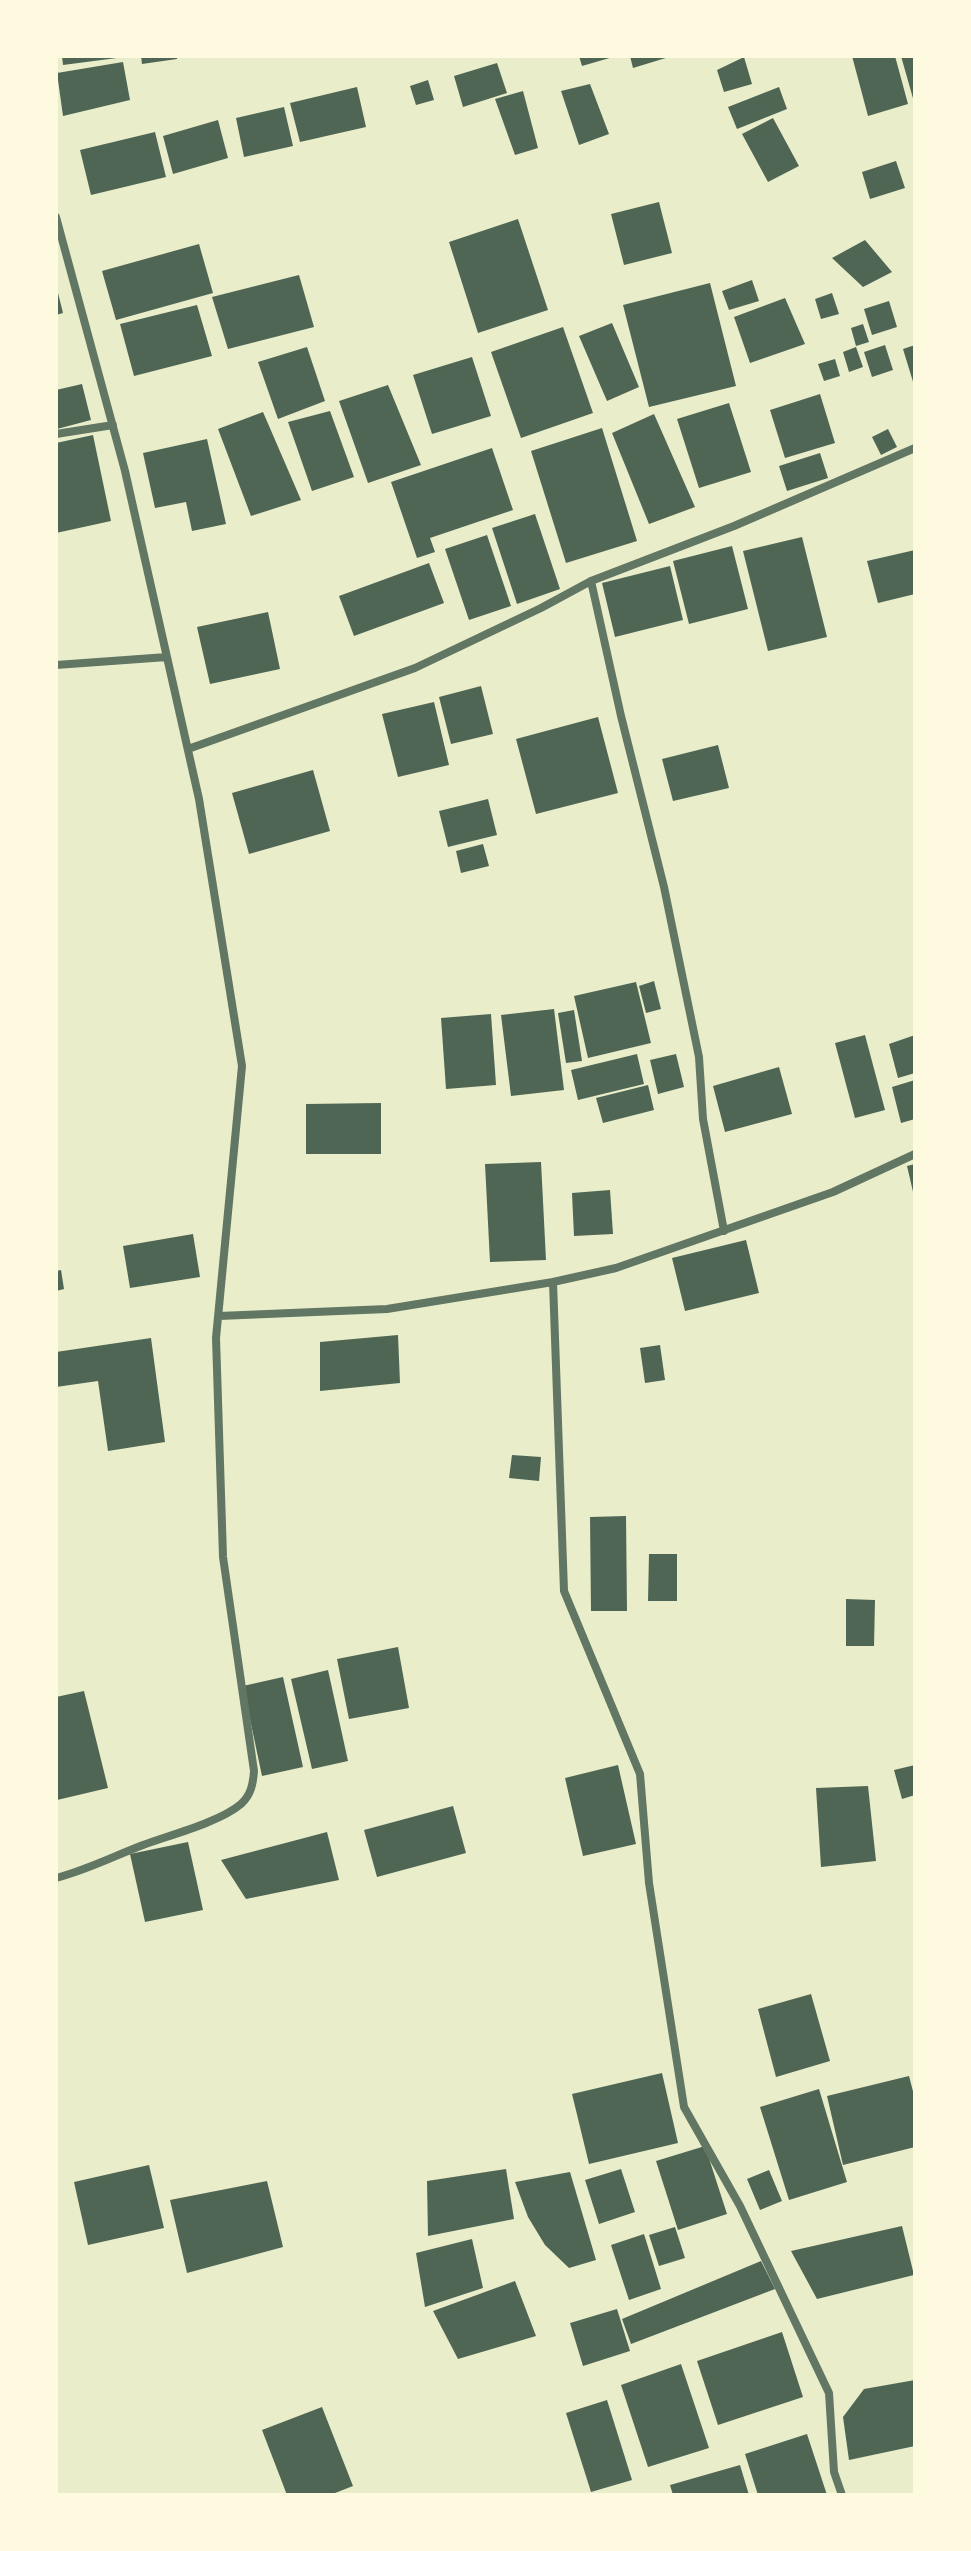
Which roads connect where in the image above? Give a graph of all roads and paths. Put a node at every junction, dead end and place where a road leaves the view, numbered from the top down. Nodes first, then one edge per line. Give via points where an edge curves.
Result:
1 (56, 217) edge
2 (113, 425) junction
3 (56, 434) edge
4 (915, 448) edge
5 (591, 581) junction
6 (167, 657) junction
7 (56, 665) edge
8 (188, 749) junction
9 (915, 1154) edge
10 (724, 1231) junction
11 (553, 1282) junction
12 (219, 1316) junction
13 (56, 1878) edge
14 (842, 2495) edge

1 - 2 street
2 - 3 street
2 - 6 street
4 - 5 street
5 - 8 street via 415,668
5 - 10 street via 699,1057 703,1119
6 - 7 street
6 - 8 street
8 - 12 street via 242,1066
9 - 10 street via 833,1192
10 - 11 street via 616,1268
11 - 12 street via 387,1309
11 - 14 street via 564,1591 640,1774 649,1883 684,2107 740,2206 829,2393 834,2472
12 - 13 street via 223,1557 253,1789 226,1814

